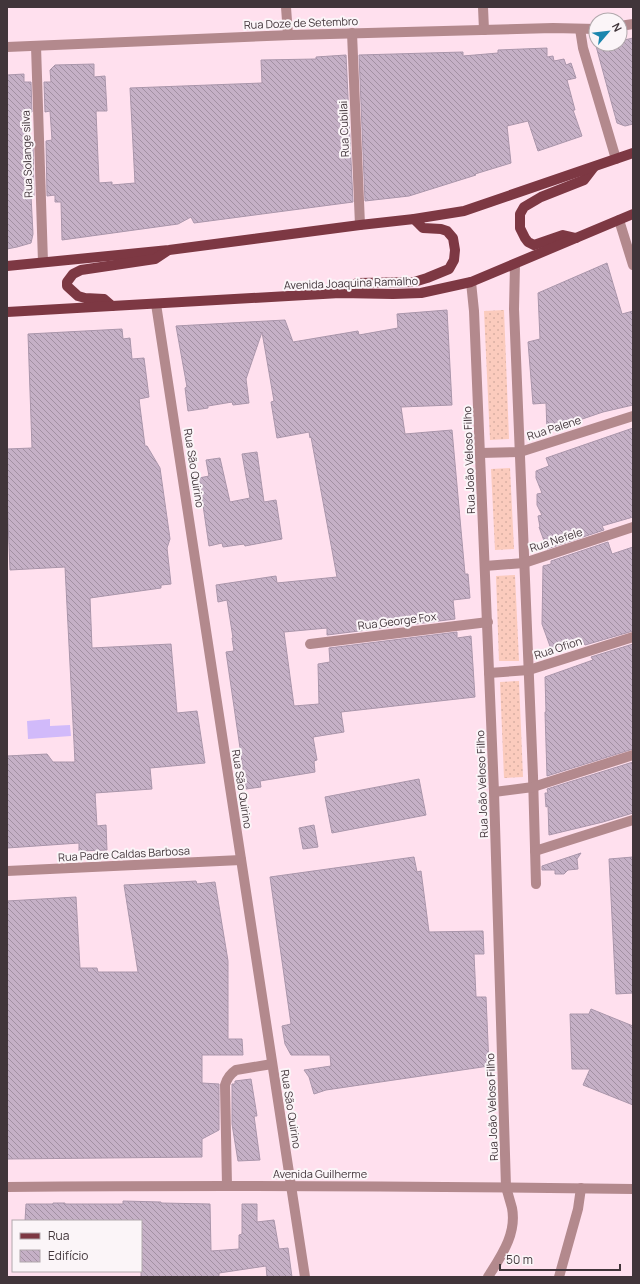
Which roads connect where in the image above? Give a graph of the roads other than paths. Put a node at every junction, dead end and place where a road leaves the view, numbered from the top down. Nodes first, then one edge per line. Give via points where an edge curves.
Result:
1 (286, 7) edge
2 (483, 7) edge
3 (580, 29) junction
4 (588, 29) edge
5 (484, 30) junction
6 (352, 33) junction
7 (288, 35) junction
8 (36, 46) junction
9 (7, 47) edge
10 (633, 153) edge
11 (616, 159) junction
12 (594, 167) junction
13 (633, 214) edge
14 (414, 219) junction
15 (619, 220) junction
16 (360, 225) junction
17 (576, 238) junction
18 (169, 250) junction
19 (42, 262) junction
20 (515, 264) junction
21 (633, 265) edge
22 (7, 266) edge
23 (471, 282) junction
24 (340, 293) junction
25 (156, 304) junction
26 (112, 306) junction
27 (7, 312) edge
28 (633, 416) edge
29 (520, 452) junction
30 (480, 453) junction
31 (633, 527) edge
32 (524, 563) junction
33 (485, 566) junction
34 (488, 622) junction
35 (633, 637) edge
36 (310, 644) dead end
37 (529, 670) junction
38 (489, 673) junction
39 (633, 755) edge
40 (533, 787) junction
41 (494, 792) junction
42 (633, 820) edge
43 (535, 851) junction
44 (241, 860) junction
45 (7, 871) edge
46 (536, 884) dead end
47 (272, 1064) junction
48 (7, 1186) edge
49 (227, 1186) junction
50 (291, 1186) junction
51 (506, 1187) junction
52 (581, 1188) junction
53 (633, 1189) edge
54 (305, 1277) edge
55 (488, 1277) edge
56 (559, 1277) edge

1 - 7 street
2 - 5 street
3 - 4 street, Rua Doze de Setembro
3 - 5 street, Rua Doze de Setembro
3 - 11 street via 583,48
5 - 6 street, Rua Doze de Setembro
6 - 7 street, Rua Doze de Setembro
6 - 16 street, Rua Cubilai
7 - 8 street, Rua Doze de Setembro
8 - 9 street, Rua Doze de Setembro
8 - 19 street, Rua Solange silva
10 - 11 main road
11 - 12 main road
12 - 14 main road via 468,210
12 - 17 main road via 584,180 533,201 524,207 520,214 522,233 528,242 534,245 563,235
13 - 15 main road, Avenida Joaquina Ramalho
14 - 16 main road
14 - 24 main road via 423,228 447,231 453,238 454,260 449,269 414,282 357,283
15 - 17 main road, Avenida Joaquina Ramalho
15 - 21 street
16 - 18 main road
17 - 20 main road, Avenida Joaquina Ramalho
18 - 19 main road
18 - 26 main road via 156,259 80,270 67,282 67,286 78,296 104,299
19 - 22 main road
20 - 23 main road, Avenida Joaquina Ramalho
20 - 29 street via 514,309
23 - 24 main road, Avenida Joaquina Ramalho via 421,293
23 - 30 street, Rua João Veloso Filho
24 - 25 main road, Avenida Joaquina Ramalho
25 - 26 main road, Avenida Joaquina Ramalho
25 - 44 street, Rua São Quirino
26 - 27 main road, Avenida Joaquina Ramalho
28 - 29 street, Rua Palene
29 - 30 street, Rua Palene
29 - 32 street
30 - 33 street, Rua João Veloso Filho
31 - 32 street, Rua Nefele
32 - 33 street, Rua Nefele
32 - 37 street
33 - 34 street, Rua João Veloso Filho
34 - 36 street, Rua George Fox
34 - 38 street, Rua João Veloso Filho
35 - 37 street, Rua Ofion
37 - 38 street, Rua Ofion
37 - 40 street
38 - 41 street, Rua João Veloso Filho
39 - 40 street
40 - 41 street
40 - 43 street
41 - 51 street, Rua João Veloso Filho
42 - 43 street
43 - 46 street
44 - 45 street, Rua Padre Caldas Barbosa
44 - 47 street, Rua São Quirino
47 - 49 street via 236,1070 226,1080
47 - 50 street, Rua São Quirino
48 - 49 street, Avenida Guilherme
49 - 50 street, Avenida Guilherme
50 - 51 street, Avenida Guilherme
50 - 54 street, Rua São Quirino
51 - 52 street, Avenida Guilherme
51 - 55 street, Rua João Veloso Filho via 512,1209 512,1229 507,1246
52 - 53 street, Avenida Guilherme
52 - 56 street via 578,1209

